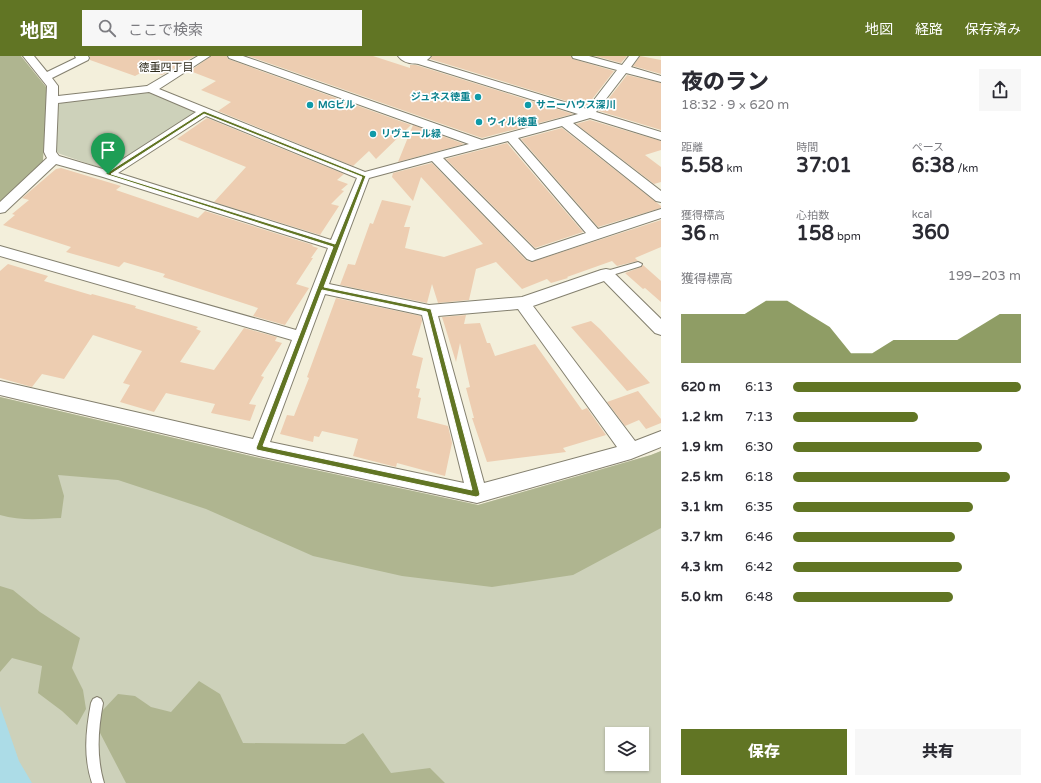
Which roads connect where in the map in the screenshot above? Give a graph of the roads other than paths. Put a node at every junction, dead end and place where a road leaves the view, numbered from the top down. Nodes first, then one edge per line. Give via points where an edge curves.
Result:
1 (28, 56) edge
2 (80, 56) edge
3 (206, 56) edge
4 (233, 56) edge
5 (404, 56) edge
6 (577, 56) edge
7 (634, 56) edge
8 (421, 58) edge
9 (624, 69) junction
10 (46, 77) junction
11 (661, 79) edge
12 (150, 89) junction
13 (53, 100) junction
14 (204, 112) junction
15 (589, 114) junction
16 (564, 122) junction
17 (511, 136) junction
18 (661, 136) edge
19 (480, 144) junction
20 (435, 157) junction
21 (54, 159) junction
22 (108, 174) junction
23 (364, 176) junction
24 (661, 198) edge
25 (0, 209) edge
26 (661, 213) edge
27 (595, 235) junction
28 (336, 246) junction
29 (0, 251) edge
30 (638, 264) dead end
31 (606, 274) junction
32 (321, 288) junction
33 (522, 303) junction
34 (429, 311) junction
35 (661, 329) edge
36 (301, 337) junction
37 (0, 388) edge
38 (661, 439) edge
39 (259, 448) junction
40 (631, 451) junction
41 (476, 494) junction
42 (97, 703) dead end
43 (98, 783) edge

1 - 10 street
2 - 10 street via 84,58
3 - 12 street
4 - 19 street
5 - 8 street
6 - 9 street
7 - 9 street
8 - 15 street
9 - 11 street
9 - 15 street
10 - 13 street via 53,86
12 - 13 street
12 - 14 street
13 - 21 street via 50,152
14 - 22 street
14 - 23 street
15 - 16 street
15 - 18 street
16 - 17 street
16 - 24 street
17 - 19 street
17 - 27 street
19 - 20 street
20 - 23 street
20 - 27 street via 532,256
21 - 22 street
21 - 25 street
22 - 28 street
23 - 28 street
26 - 27 street
28 - 32 street
29 - 36 street
30 - 31 lane
31 - 33 street via 538,300
31 - 35 street
32 - 34 street
32 - 36 street
33 - 34 street
33 - 40 street
34 - 41 street
36 - 39 street
37 - 39 street
38 - 40 street
39 - 41 street
40 - 41 street
42 - 43 lane via 91,732 93,769

